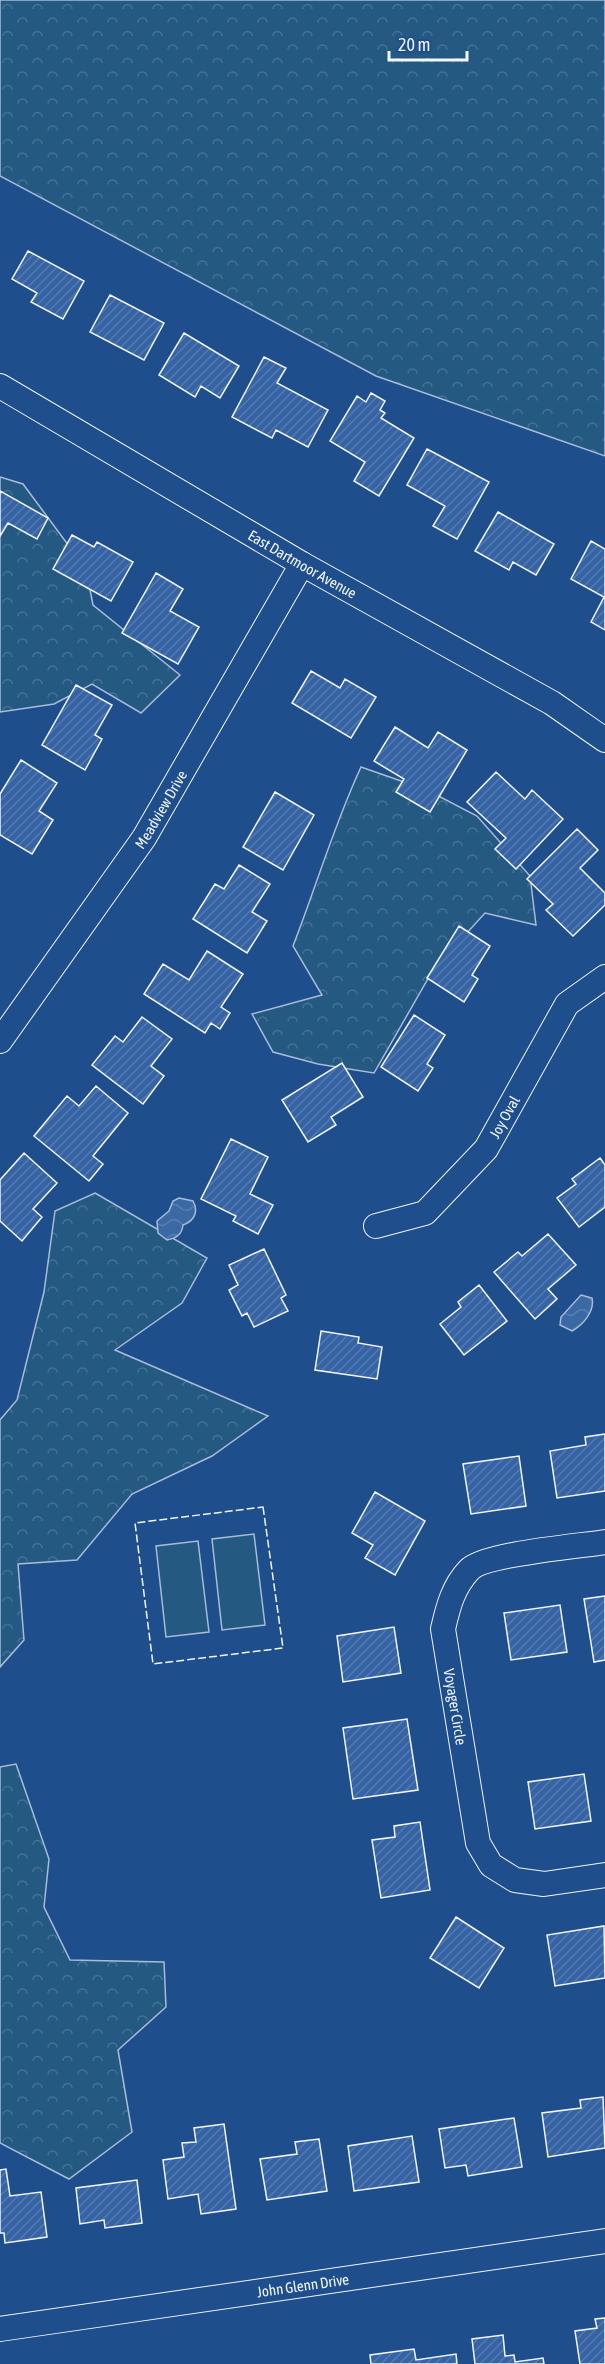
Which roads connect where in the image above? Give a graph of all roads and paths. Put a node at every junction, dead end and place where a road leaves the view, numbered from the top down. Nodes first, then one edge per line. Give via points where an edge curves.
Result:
1 (0, 386) edge
2 (302, 564) junction
3 (605, 740) edge
4 (605, 977) edge
5 (0, 1041) edge
6 (376, 1226) dead end
7 (605, 1542) edge
8 (605, 1875) edge
9 (605, 2241) edge
10 (0, 2329) edge

1 - 2 street, East Dartmoor Avenue
2 - 3 street, East Dartmoor Avenue via 552,703
2 - 5 street, Meadview Drive via 144,838
4 - 6 street, Joy Oval via 567,1004 486,1149 425,1213
7 - 8 street, Voyager Circle via 496,1558 470,1568 451,1595 443,1629 478,1843 491,1865 515,1880 544,1884
9 - 10 street, John Glenn Drive

